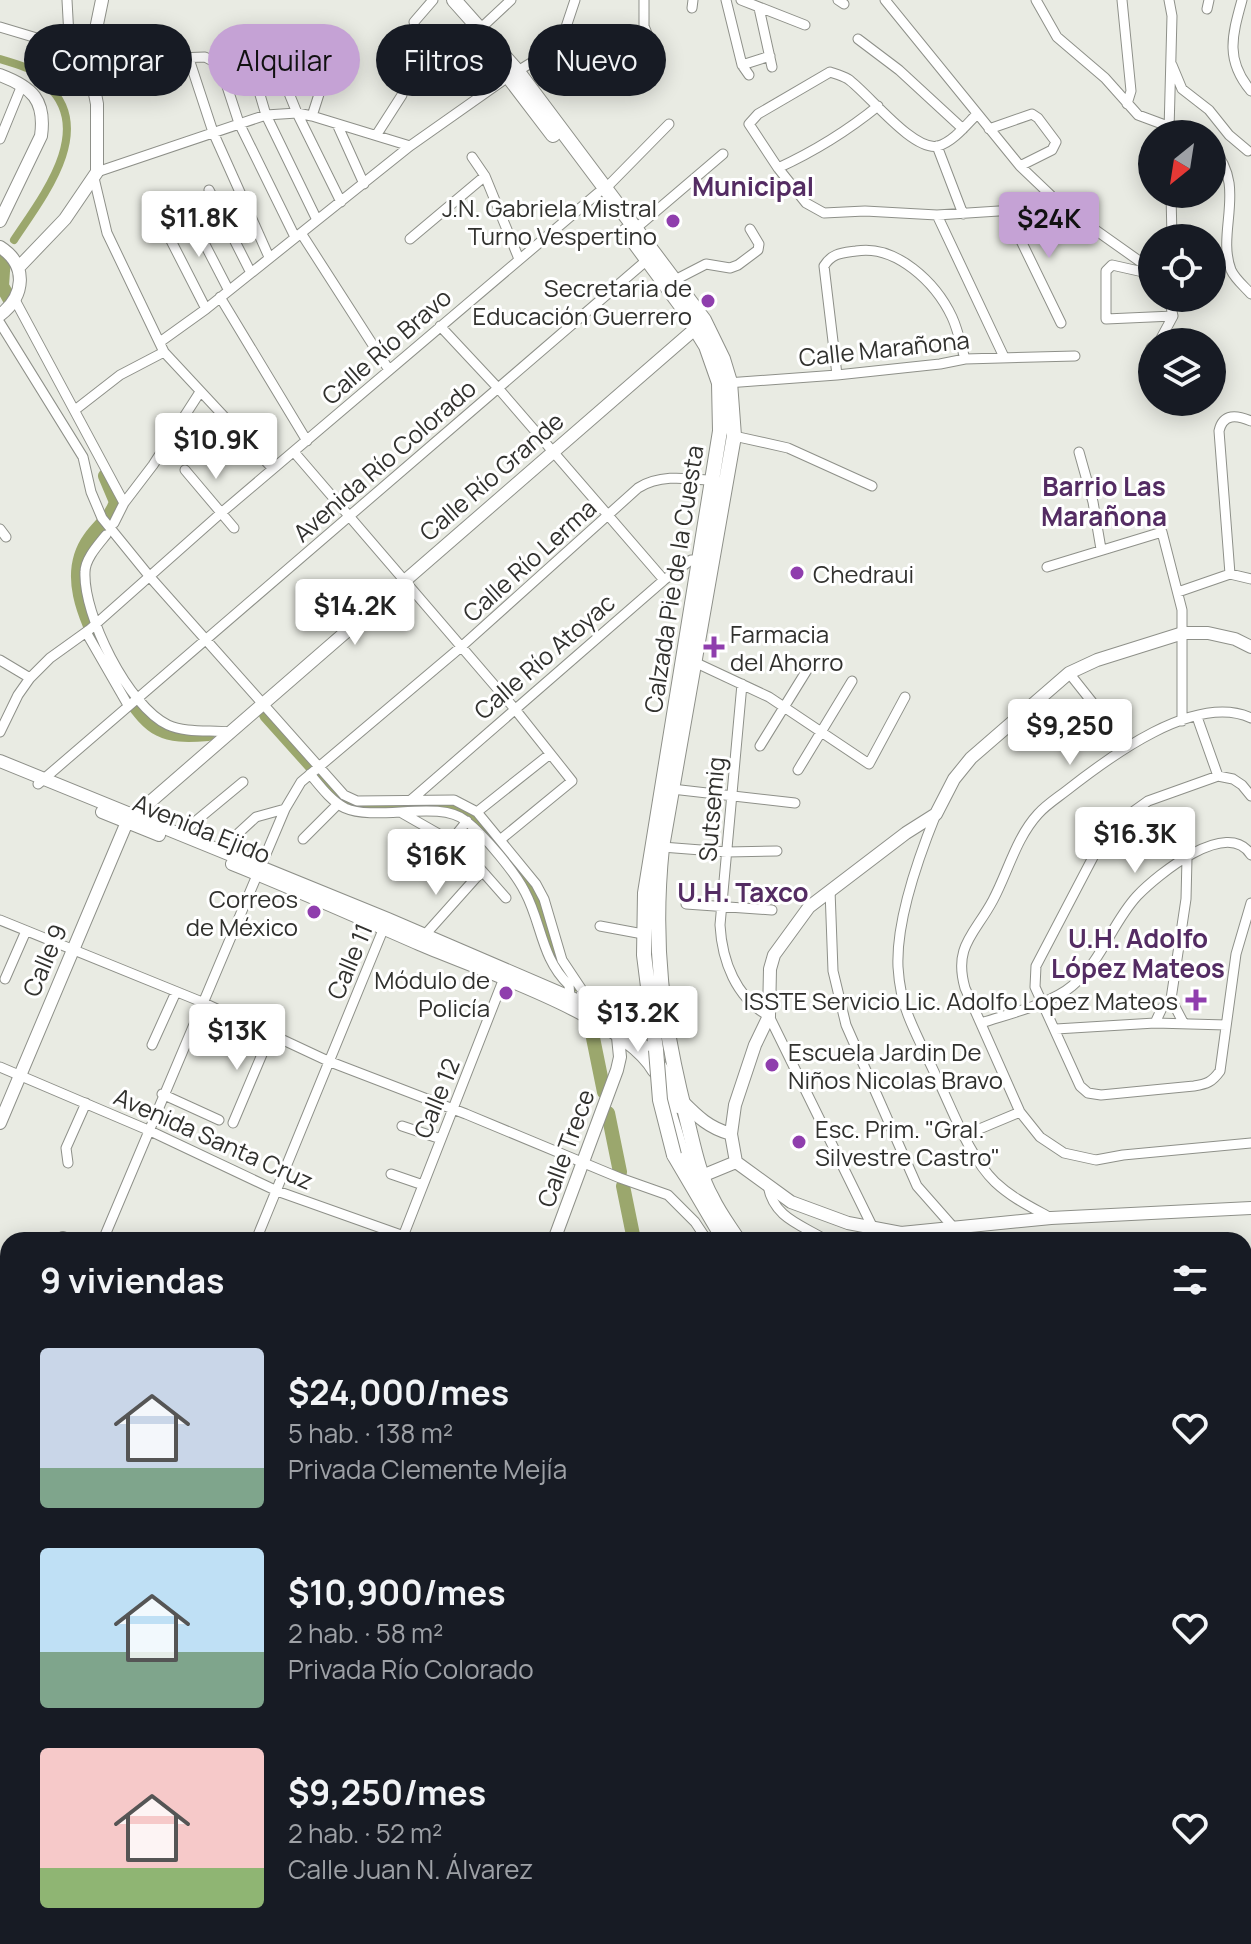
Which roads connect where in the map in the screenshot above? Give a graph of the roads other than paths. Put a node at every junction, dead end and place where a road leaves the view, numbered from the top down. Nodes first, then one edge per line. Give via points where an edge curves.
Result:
1 (67, 0) edge
2 (102, 0) edge
3 (433, 0) edge
4 (441, 0) edge
5 (454, 0) edge
6 (511, 0) edge
7 (575, 0) edge
8 (644, 0) edge
9 (726, 0) edge
10 (741, 0) edge
11 (885, 0) edge
12 (1036, 0) edge
13 (1122, 0) edge
14 (1169, 0) edge
15 (1242, 0) edge
16 (759, 8) junction
17 (414, 22) dead end
18 (68, 24) edge
19 (97, 24) edge
20 (477, 24) edge
21 (485, 24) edge
22 (566, 24) edge
23 (644, 24) edge
24 (805, 25) dead end
25 (0, 27) edge
26 (24, 34) edge
27 (858, 39) dead end
28 (770, 56) junction
29 (192, 59) edge
30 (1170, 60) junction
31 (528, 65) edge
32 (742, 65) junction
33 (772, 67) dead end
34 (192, 68) edge
35 (513, 74) junction
36 (0, 75) edge
37 (749, 75) dead end
38 (22, 85) junction
39 (1251, 91) edge
40 (95, 96) edge
41 (260, 96) edge
42 (290, 96) edge
43 (318, 96) edge
44 (401, 96) edge
45 (1127, 104) junction
46 (878, 106) junction
47 (297, 113) junction
48 (977, 114) junction
49 (266, 115) junction
50 (312, 116) junction
51 (1148, 120) edge
52 (1169, 120) edge
53 (239, 123) junction
54 (337, 124) junction
55 (669, 124) dead end
56 (963, 129) junction
57 (989, 129) junction
58 (213, 132) junction
59 (377, 134) junction
60 (0, 139) edge
61 (410, 146) junction
62 (937, 146) junction
63 (1248, 151) dead end
64 (723, 154) dead end
65 (472, 157) dead end
66 (1020, 166) junction
67 (778, 168) junction
68 (1226, 168) edge
69 (96, 175) junction
70 (485, 176) junction
71 (364, 184) junction
72 (209, 190) dead end
73 (602, 190) junction
74 (341, 202) junction
75 (185, 206) dead end
76 (1063, 207) junction
77 (1007, 212) junction
78 (963, 214) junction
79 (937, 215) junction
80 (0, 220) edge
81 (317, 220) junction
82 (162, 223) dead end
83 (635, 229) junction
84 (750, 229) dead end
85 (298, 235) junction
86 (410, 239) dead end
87 (0, 247) edge
88 (269, 257) junction
89 (519, 259) junction
90 (647, 260) junction
91 (1138, 262) edge
92 (19, 267) junction
93 (1138, 270) edge
94 (250, 271) junction
95 (675, 280) junction
96 (228, 289) junction
97 (1251, 294) edge
98 (220, 297) junction
99 (15, 300) junction
100 (206, 309) junction
101 (1172, 312) edge
102 (0, 315) edge
103 (1173, 316) junction
104 (0, 323) edge
105 (1061, 323) dead end
106 (440, 326) junction
107 (696, 328) junction
108 (1165, 328) edge
109 (162, 347) junction
110 (1075, 356) dead end
111 (1004, 357) junction
112 (965, 359) junction
113 (389, 370) junction
114 (837, 375) junction
115 (724, 383) junction
116 (498, 388) junction
117 (200, 392) junction
118 (75, 410) junction
119 (1251, 421) edge
120 (734, 436) junction
121 (307, 441) junction
122 (294, 452) junction
123 (553, 452) junction
124 (1079, 452) dead end
125 (273, 469) junction
126 (185, 470) dead end
127 (720, 482) junction
128 (872, 486) dead end
129 (124, 503) junction
130 (221, 513) junction
131 (348, 516) junction
132 (609, 516) junction
133 (109, 528) junction
134 (234, 528) dead end
135 (1101, 549) junction
136 (705, 561) junction
137 (1047, 567) dead end
138 (1230, 574) junction
139 (150, 577) junction
140 (1251, 579) edge
141 (664, 580) junction
142 (404, 581) junction
143 (1178, 592) junction
144 (92, 627) junction
145 (1183, 633) junction
146 (206, 639) junction
147 (461, 647) junction
148 (1251, 647) edge
149 (688, 659) junction
150 (0, 660) edge
151 (807, 670) dead end
152 (1069, 673) junction
153 (30, 678) junction
154 (852, 681) dead end
155 (742, 684) junction
156 (905, 697) dead end
157 (132, 701) junction
158 (262, 703) junction
159 (514, 708) junction
160 (784, 708) junction
161 (1197, 717) junction
162 (1251, 718) edge
163 (1182, 721) junction
164 (0, 732) edge
165 (229, 732) junction
166 (820, 732) junction
167 (760, 746) dead end
168 (1127, 746) junction
169 (550, 754) junction
170 (0, 763) edge
171 (314, 770) junction
172 (798, 770) dead end
173 (1218, 776) junction
174 (40, 782) junction
175 (243, 782) dead end
176 (672, 789) junction
177 (733, 796) junction
178 (1251, 796) edge
179 (411, 800) junction
180 (795, 803) dead end
181 (338, 804) junction
182 (285, 809) junction
183 (399, 811) junction
184 (477, 812) junction
185 (936, 814) junction
186 (130, 819) junction
187 (467, 821) junction
188 (179, 835) junction
189 (303, 839) dead end
190 (500, 840) junction
191 (451, 841) junction
192 (662, 847) junction
193 (219, 851) junction
194 (777, 851) dead end
195 (727, 852) junction
196 (1251, 855) edge
197 (1187, 858) junction
198 (260, 871) junction
199 (482, 871) junction
200 (830, 890) junction
201 (506, 898) dead end
202 (1251, 903) edge
203 (686, 904) dead end
204 (723, 906) junction
205 (772, 910) dead end
206 (0, 920) edge
207 (386, 924) junction
208 (600, 926) dead end
209 (26, 931) junction
210 (643, 934) junction
211 (422, 939) junction
212 (72, 951) junction
213 (506, 974) junction
214 (5, 979) dead end
215 (176, 992) junction
216 (1171, 999) junction
217 (1042, 1001) junction
218 (202, 1002) junction
219 (576, 1003) junction
220 (769, 1016) junction
221 (981, 1023) junction
222 (1155, 1023) junction
223 (1184, 1024) junction
224 (1226, 1025) junction
225 (1056, 1029) junction
226 (271, 1033) junction
227 (618, 1037) junction
228 (152, 1045) dead end
229 (657, 1050) junction
230 (328, 1061) junction
231 (0, 1067) edge
232 (617, 1070) junction
233 (20, 1076) junction
234 (162, 1094) junction
235 (682, 1100) junction
236 (86, 1103) junction
237 (453, 1109) junction
238 (1020, 1112) junction
239 (219, 1120) dead end
240 (0, 1123) edge
241 (233, 1123) dead end
242 (402, 1126) dead end
243 (148, 1130) junction
244 (731, 1134) junction
245 (965, 1135) junction
246 (441, 1139) junction
247 (1251, 1143) edge
248 (736, 1162) junction
249 (68, 1163) dead end
250 (584, 1164) junction
251 (391, 1174) dead end
252 (702, 1176) junction
253 (423, 1185) junction
254 (768, 1186) junction
255 (277, 1191) junction
256 (693, 1191) junction
257 (1251, 1208) edge
258 (1051, 1218) junction
259 (873, 1228) junction
260 (954, 1228) junction
261 (106, 1232) edge
262 (259, 1232) edge
263 (386, 1232) edge
264 (404, 1232) edge
265 (557, 1232) edge
266 (702, 1232) edge
267 (719, 1232) edge
268 (733, 1232) edge
269 (813, 1232) edge
270 (895, 1232) edge
271 (912, 1232) edge

1 - 18 street
2 - 19 street
3 - 17 street
4 - 35 main road, Calzada Pie de la Cuesta
5 - 20 main road, Calzada Pie de la Cuesta
6 - 21 street
7 - 22 street
8 - 23 street
9 - 32 street
10 - 16 street
11 - 48 street
12 - 45 street via 1057,37
13 - 45 street via 1131,91
14 - 30 street
15 - 39 street via 1232,51
16 - 24 street
16 - 28 street
25 - 26 street
27 - 56 street
28 - 32 street
28 - 33 street
29 - 53 street via 205,57 220,65
30 - 52 street
30 - 63 street via 1182,89
31 - 35 street
32 - 37 street
34 - 58 street
35 - 61 street
35 - 73 main road, Calzada Pie de la Cuesta
36 - 38 street
38 - 60 street
38 - 80 street via 41,110 41,136
40 - 69 street
41 - 49 street
42 - 47 street
43 - 50 street
44 - 59 street
45 - 51 street
46 - 62 street via 919,142
46 - 67 street via 816,151
46 - 67 street via 846,78 830,72 758,114 749,124
47 - 49 street
47 - 50 street
47 - 74 street
48 - 56 street
48 - 57 street
49 - 53 street
49 - 81 street
50 - 54 street
53 - 58 street
53 - 85 street
54 - 59 street
54 - 71 street
55 - 73 street, Calle Río Bravo
56 - 62 street
57 - 66 street
57 - 66 street via 1032,114 1053,136 1052,150
58 - 69 street
58 - 88 street
59 - 61 street
61 - 71 street
62 - 78 street
64 - 83 street
65 - 70 street
66 - 76 street
67 - 79 street via 806,203 824,213
68 - 97 street via 1228,260
69 - 92 street via 65,219
69 - 109 street via 107,233
70 - 86 street
70 - 89 street
71 - 74 street
72 - 94 street
73 - 83 main road, Calzada Pie de la Cuesta
73 - 89 street, Calle Río Bravo
73 - 90 main road, Calzada Pie de la Cuesta
74 - 81 street
75 - 96 street
76 - 77 street
76 - 91 street
77 - 78 street
77 - 105 street
78 - 79 street
79 - 111 street
81 - 85 street
82 - 100 street
83 - 95 main road, Calzada Pie de la Cuesta
84 - 95 street via 758,250 738,265 706,264
85 - 88 street
85 - 113 street
87 - 92 street
88 - 94 street
89 - 106 street, Calle Río Bravo
90 - 107 main road, Calzada Pie de la Cuesta
90 - 116 street, Avenida Río Colorado
92 - 99 street via 21,284
93 - 103 street via 1112,265 1106,271 1106,319
94 - 96 street
95 - 115 main road, Calzada Pie de la Cuesta via 716,340
96 - 98 street
98 - 100 street
98 - 121 street
99 - 102 street
99 - 118 street
100 - 109 street
101 - 103 street
103 - 108 street
104 - 133 street via 83,457 91,492
106 - 113 street, Calle Río Bravo
106 - 116 street
107 - 115 main road, Calzada Pie de la Cuesta
107 - 123 street, Calle Río Grande
109 - 117 street
109 - 118 street
110 - 111 street, Calle Marañona
111 - 112 street, Calle Marañona
112 - 114 street, Calle Marañona
112 - 114 street via 952,318 927,284 895,257 871,248 834,255 824,266
113 - 121 street, Calle Río Bravo
114 - 115 street, Calle Marañona
115 - 120 main road, Calzada Pie de la Cuesta
115 - 127 main road, Calzada Pie de la Cuesta
116 - 123 street
116 - 131 street, Avenida Río Colorado
117 - 125 street
117 - 129 street
118 - 129 street
119 - 138 street via 1227,417 1219,431
120 - 127 main road, Calzada Pie de la Cuesta
120 - 128 street via 788,448
121 - 122 street, Calle Río Bravo
122 - 125 street, Calle Río Bravo
122 - 131 street
123 - 132 street
123 - 142 street, Calle Río Grande
124 - 135 street
125 - 130 street, Calle Río Bravo
126 - 130 street
127 - 132 street, Calle Río Lerma via 662,477 638,488
127 - 136 main road, Calzada Pie de la Cuesta
129 - 133 street
130 - 134 street
130 - 139 street, Calle Río Bravo
131 - 142 street
131 - 146 street, Avenida Río Colorado
132 - 141 street
132 - 147 street, Calle Río Lerma
133 - 139 street
133 - 144 street via 86,567
135 - 137 street
135 - 143 street via 1162,532
136 - 141 street, Calle Río Atoyac via 691,560
136 - 149 main road, Calzada Pie de la Cuesta
138 - 140 street
138 - 143 street
139 - 144 street, Calle Río Bravo
139 - 146 street
141 - 159 street, Calle Río Atoyac
142 - 147 street
142 - 158 street, Calle Río Grande
143 - 145 street
144 - 153 street, Calle Río Bravo
144 - 157 street
145 - 148 street via 1208,633
145 - 152 street
145 - 163 street
146 - 157 street, Avenida Río Colorado
146 - 158 street
147 - 159 street
147 - 171 street, Calle Río Lerma
149 - 155 street
149 - 176 main road, Calzada Pie de la Cuesta
149 - 210 main road, Calzada Pie de la Cuesta via 648,874
150 - 153 street
151 - 160 street
152 - 168 street
152 - 185 street via 971,758
153 - 164 street, Calle Río Bravo
154 - 166 street
155 - 160 street
155 - 177 street, Sutsemig
156 - 166 street via 869,764
157 - 165 street via 175,728
157 - 174 street, Avenida Río Colorado
158 - 165 street, Calle Río Grande
158 - 171 street
159 - 169 street
159 - 179 street, Calle Río Atoyac
160 - 166 street
160 - 167 street
161 - 162 street via 1226,711
161 - 163 street
161 - 173 street
163 - 168 street
165 - 186 street, Calle Río Grande
166 - 172 street
168 - 221 street via 1039,813 966,942 961,974
169 - 184 street
169 - 190 street via 572,781
170 - 174 street, Avenida Ejido
171 - 179 street via 351,799
171 - 181 street
171 - 182 street, Calle Río Lerma
173 - 178 street via 1233,779
173 - 217 street via 1148,801 1102,840 1036,966 1035,987
174 - 186 street, Avenida Ejido
175 - 188 street
176 - 177 street
176 - 192 main road, Calzada Pie de la Cuesta
177 - 180 street
177 - 195 street, Sutsemig
179 - 184 street via 454,800
181 - 183 street via 353,811
181 - 189 street
182 - 193 street via 256,817
182 - 198 street, Calle Río Lerma
183 - 187 street via 448,813
183 - 191 street
184 - 190 street
185 - 200 street
185 - 245 street via 909,892 898,966 908,1015
186 - 188 street, Avenida Ejido
186 - 198 street, Avenida Ejido
186 - 212 street, Calle 9
187 - 191 street
187 - 219 street via 525,892 548,957
188 - 193 street, Avenida Ejido
190 - 219 street via 544,899 562,960 582,990
191 - 199 street
192 - 195 street
192 - 229 main road, Calzada Pie de la Cuesta
193 - 198 street, Avenida Ejido
194 - 195 street
195 - 204 street, Sutsemig
196 - 197 street via 1238,842 1222,841
197 - 216 street
197 - 217 street via 1135,898 1093,966 1069,988
198 - 207 street, Avenida Ejido
198 - 218 street, Calle Río Lerma
199 - 201 street
199 - 211 street
200 - 220 street via 809,907 774,955
200 - 260 street via 833,971 846,1025 917,1186
202 - 224 street via 1236,954
203 - 204 street
204 - 205 street
204 - 220 street, Sutsemig via 721,948 728,966 744,995
206 - 209 street
207 - 211 street, Avenida Ejido
207 - 230 street, Calle 11
208 - 210 street
209 - 212 street
209 - 214 street
210 - 229 main road, Calzada Pie de la Cuesta
211 - 213 street, Avenida Ejido
212 - 215 street
212 - 233 street, Calle 9
213 - 219 street, Avenida Ejido
213 - 237 street, Calle 12
215 - 218 street
215 - 228 street
216 - 222 street
216 - 223 street
217 - 221 street
217 - 225 street
218 - 226 street
218 - 234 street, Calle Río Lerma
219 - 227 street, Avenida Ejido
219 - 252 street, Avenida Ejido via 651,1051 669,1080
220 - 244 street via 735,1105
220 - 259 street
221 - 238 street
222 - 223 street
222 - 225 street
223 - 224 street
224 - 225 street via 1220,1071 1208,1084 1101,1095 1080,1086
226 - 230 street
226 - 241 street
227 - 229 street, Avenida Ejido
227 - 232 street, Calle Trece
229 - 232 street, Calle Trece
229 - 235 main road, Calzada Pie de la Cuesta
229 - 256 street, Avenida Ejido via 661,1084
229 - 256 main road, Calzada Pie de la Cuesta, bridge via 660,1100 674,1155
230 - 237 street
230 - 255 street, Calle 11
231 - 233 street, Avenida Santa Cruz
232 - 250 street, Calle Trece
233 - 236 street, Avenida Santa Cruz
233 - 240 street, Calle 9
234 - 239 street
234 - 243 street, Calle Río Lerma
235 - 244 street via 703,1122
235 - 252 main road, Calzada Pie de la Cuesta
236 - 243 street, Avenida Santa Cruz
236 - 249 street via 66,1148
237 - 246 street, Calle 12
237 - 250 street
238 - 245 street
238 - 247 street via 1049,1144 1096,1160
242 - 246 street
243 - 255 street, Avenida Santa Cruz
243 - 261 street, Calle Río Lerma
244 - 248 street
245 - 258 street via 993,1180
246 - 253 street, Calle 12
248 - 252 street
248 - 254 street
250 - 265 street, Calle Trece
250 - 266 street via 668,1195
251 - 253 street
252 - 268 main road, Calzada Pie de la Cuesta
253 - 264 street, Calle 12
254 - 259 street via 802,1206
254 - 269 street via 771,1203
255 - 262 street, Calle 11
255 - 263 street, Avenida Santa Cruz
256 - 267 main road, Calzada Pie de la Cuesta
257 - 258 street
258 - 260 street
259 - 270 street
260 - 271 street

